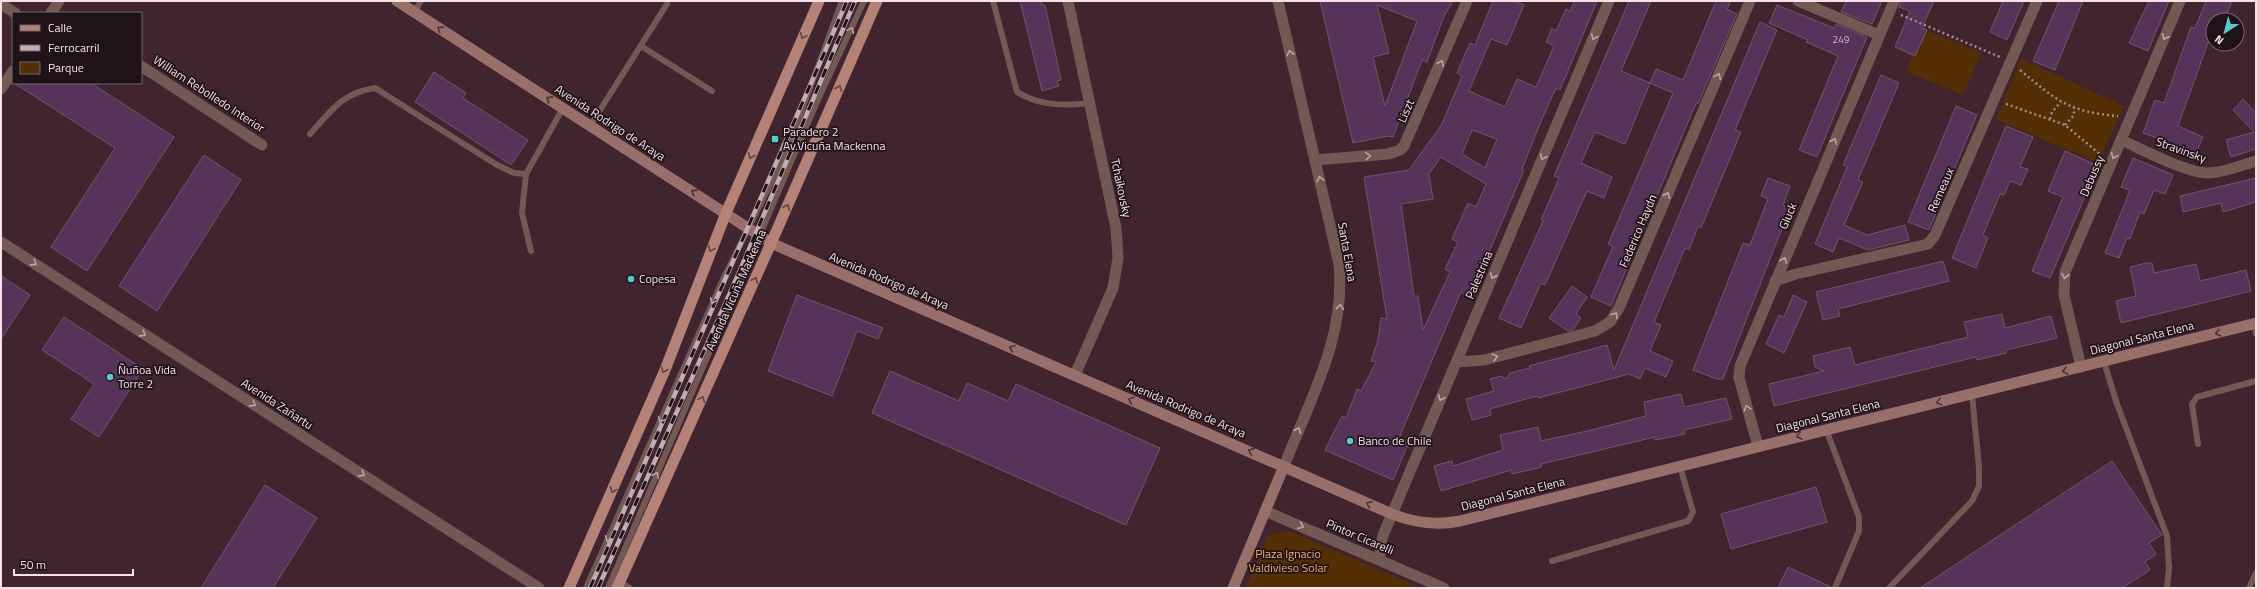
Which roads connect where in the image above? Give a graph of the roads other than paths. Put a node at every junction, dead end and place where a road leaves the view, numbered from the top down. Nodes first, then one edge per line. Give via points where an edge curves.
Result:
1 (421, 1) edge
2 (819, 1) edge
3 (842, 1) edge
4 (864, 1) edge
5 (876, 1) edge
6 (993, 1) edge
7 (1068, 1) edge
8 (1278, 1) edge
9 (1467, 1) edge
10 (1609, 1) edge
11 (1750, 1) edge
12 (1798, 1) edge
13 (2037, 1) edge
14 (2180, 1) edge
15 (400, 2) edge
16 (1, 4) edge
17 (667, 4) dead end
18 (1892, 6) edge
19 (13, 12) edge
20 (414, 12) junction
21 (1879, 35) junction
22 (641, 46) junction
23 (142, 67) edge
24 (12, 72) edge
25 (1, 89) edge
26 (712, 91) dead end
27 (1090, 103) junction
28 (563, 108) junction
29 (590, 126) junction
30 (310, 134) dead end
31 (2121, 140) junction
32 (262, 145) dead end
33 (1315, 160) junction
34 (2256, 161) edge
35 (526, 174) junction
36 (726, 213) junction
37 (747, 228) junction
38 (760, 236) junction
39 (1, 242) edge
40 (771, 243) junction
41 (531, 251) dead end
42 (1775, 281) junction
43 (2255, 327) edge
44 (1456, 362) junction
45 (2104, 362) junction
46 (2081, 367) junction
47 (1075, 376) junction
48 (2256, 381) edge
49 (1972, 394) junction
50 (1826, 429) junction
51 (2198, 444) dead end
52 (1758, 446) junction
53 (1284, 466) junction
54 (1680, 466) junction
55 (1265, 511) junction
56 (1392, 514) junction
57 (1405, 519) joint
58 (1380, 560) junction
59 (1552, 560) dead end
60 (2256, 573) edge
61 (618, 585) edge
62 (1430, 585) edge
63 (539, 588) edge
64 (569, 588) edge
65 (586, 588) edge
66 (608, 588) edge
67 (630, 588) edge
68 (1233, 588) edge
69 (1444, 588) edge
70 (1835, 588) edge
71 (1889, 588) edge
72 (2166, 588) edge
73 (2249, 588) edge

1 - 20 lane
2 -> 36 main road
3 - 37 lane via 786,153
38 -> 4 lane via 816,104
40 -> 5 main road, Avenida Vicuña Mackenna
6 - 27 lane via 1017,92 1047,104
7 - 27 street, Tchaikovsky
33 -> 8 street, Santa Elena
33 -> 9 street, Liszt via 1388,154 1404,146
10 -> 44 street, Palestrina
44 -> 11 street, Federico Haydn via 1484,360 1595,331 1613,319
12 - 21 street
13 - 42 street, Remeaux via 1935,235 1928,244
14 -> 31 street, Debussy
15 - 20 main road, Avenida Rodrigo de Araya
16 - 19 street
17 - 22 lane
18 - 21 street, Gluck
28 -> 20 main road, Avenida Rodrigo de Araya
42 -> 21 street, Gluck
22 - 26 lane
22 - 29 lane
23 - 32 street, William Rebolledo Interior
24 - 25 street
27 - 47 street, Tchaikovsky via 1116,228 1118,258 1113,288
28 - 29 main road, Avenida Rodrigo de Araya
28 - 35 lane
36 -> 29 main road, Avenida Rodrigo de Araya
30 - 35 lane via 340,102 358,91 375,88 497,165 514,173
31 - 34 street, Stravinsky via 2203,173
31 -> 46 street, Debussy via 2063,280 2064,295
53 -> 33 street, Santa Elena via 1328,357 1339,316 1339,264
35 - 41 lane via 522,213
36 - 37 main road, Avenida Rodrigo de Araya
36 -> 64 main road via 665,370
37 - 38 main road, Avenida Rodrigo de Araya
37 -> 65 lane
38 - 40 main road, Avenida Rodrigo de Araya
66 -> 38 lane
39 -> 63 street, Avenida Zañartu
47 -> 40 main road, Avenida Rodrigo de Araya
61 -> 40 main road, Avenida Vicuña Mackenna
52 -> 42 street, Gluck via 1739,371 1741,360
43 -> 45 main road, Diagonal Santa Elena
44 -> 56 street, Palestrina
45 - 46 main road, Diagonal Santa Elena
45 - 72 lane via 2117,404 2167,536 2169,568
46 -> 49 main road, Diagonal Santa Elena
53 -> 47 main road, Avenida Rodrigo de Araya
48 - 51 lane via 2194,400 2192,404
49 -> 50 main road, Diagonal Santa Elena
49 - 71 lane via 1979,468 1977,491 1972,501
50 -> 52 main road, Diagonal Santa Elena
50 - 70 lane via 1859,517 1859,531
52 - 54 main road, Diagonal Santa Elena
53 - 55 main road, Santa Elena
56 -> 53 main road, Avenida Rodrigo de Araya
54 - 57 main road, Diagonal Santa Elena via 1447,524
54 - 59 lane via 1693,512 1688,521
55 -> 58 street, Pintor Cicarelli
55 - 68 main road, Santa Elena
56 - 57 main road, Avenida Rodrigo de Araya
56 - 58 street, Palestrina via 1380,546
58 - 62 street, Pintor Cicarelli
60 - 73 lane
61 - 67 lane
62 - 69 street, Pintor Cicarelli

